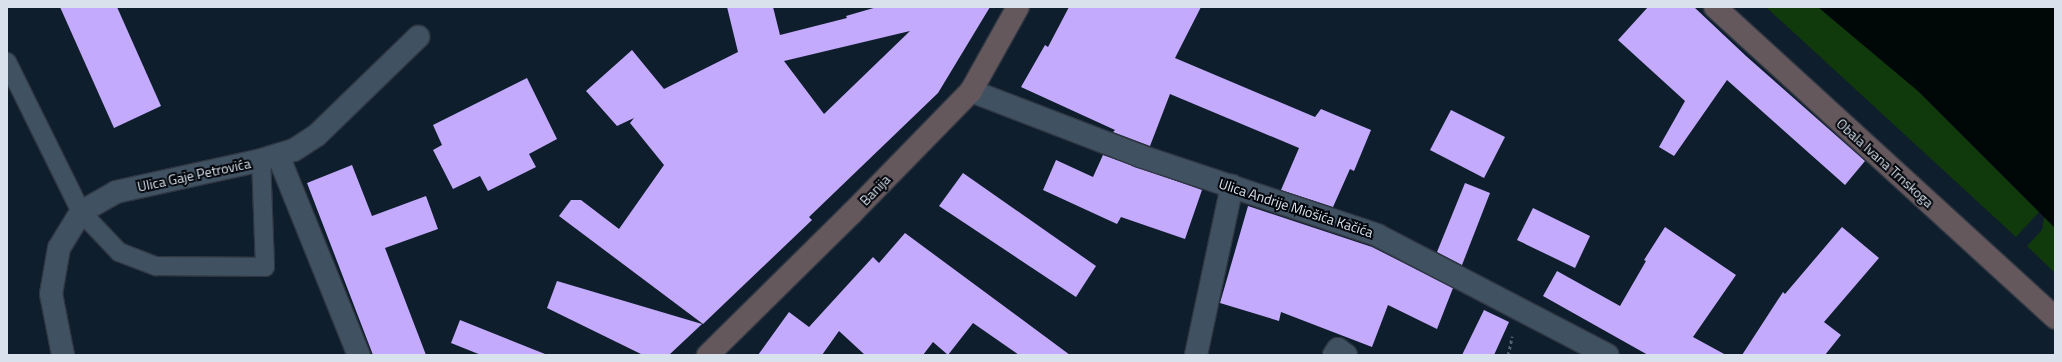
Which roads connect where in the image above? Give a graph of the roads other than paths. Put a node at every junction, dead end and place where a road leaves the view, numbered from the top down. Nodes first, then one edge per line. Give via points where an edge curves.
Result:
1 (1018, 7) edge
2 (1715, 7) edge
3 (418, 37) dead end
4 (7, 62) edge
5 (971, 91) junction
6 (270, 158) junction
7 (1232, 186) junction
8 (81, 212) junction
9 (2055, 318) edge
10 (63, 355) edge
11 (359, 355) edge
12 (708, 355) edge
13 (1196, 355) edge
14 (1334, 355) edge
15 (1346, 355) edge
16 (1608, 355) edge

1 - 5 main road, Banija
2 - 9 main road, Obala Ivana Trnskoga
3 - 6 street, Ulica Gaje Petrovića via 317,135 294,150
4 - 8 lane
5 - 7 street, Ulica Andrije Miošića Kačića via 1140,156
5 - 12 main road, Banija
6 - 8 street, Ulica Gaje Petrovića via 116,192
6 - 8 lane via 265,267 156,266 119,252
6 - 11 street
7 - 13 street
7 - 16 street, Ulica Andrije Miošića Kačića via 1377,235
8 - 10 street, Ulica Gaje Petrovića via 59,248 51,294
14 - 15 street via 1338,349

